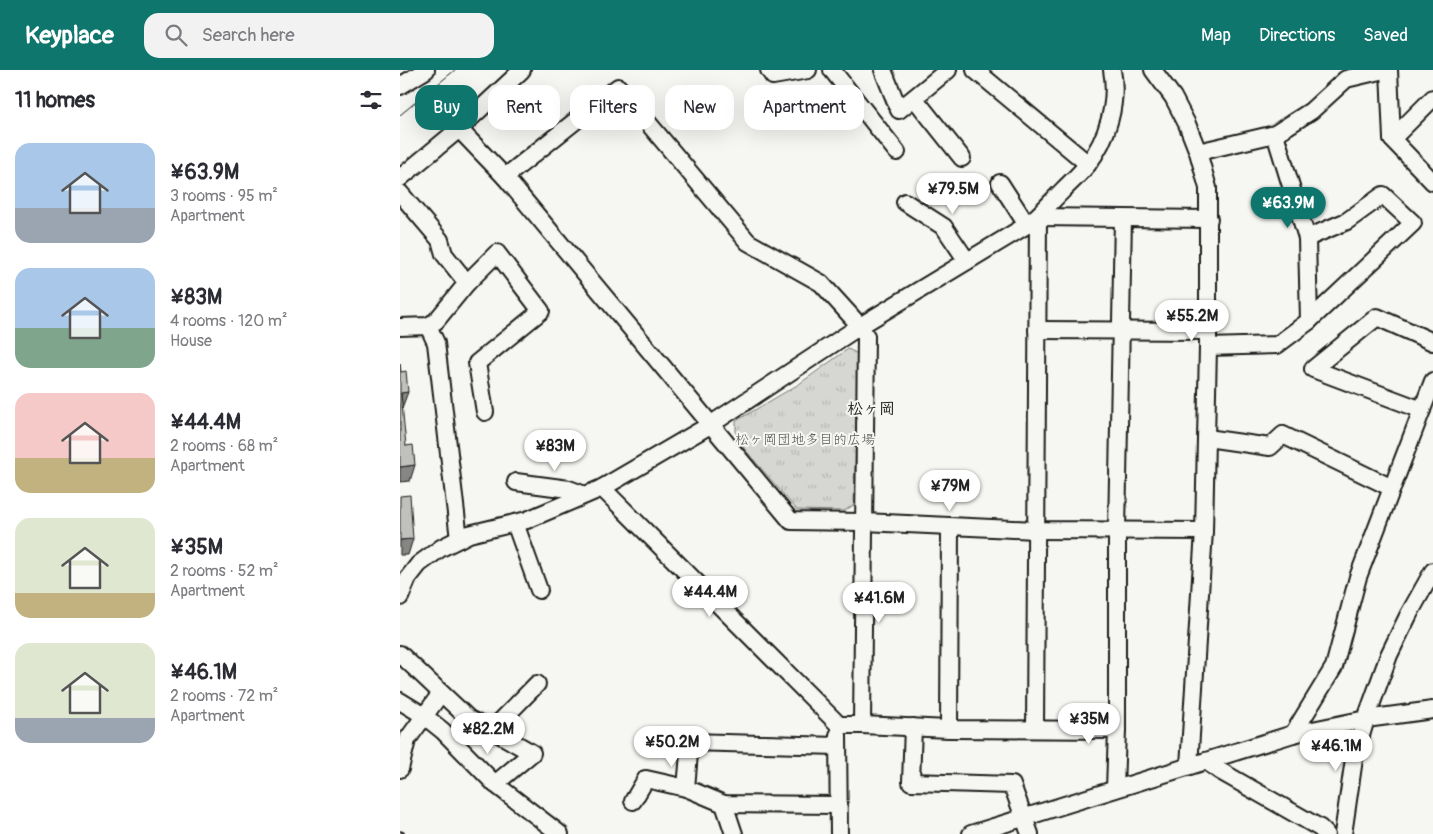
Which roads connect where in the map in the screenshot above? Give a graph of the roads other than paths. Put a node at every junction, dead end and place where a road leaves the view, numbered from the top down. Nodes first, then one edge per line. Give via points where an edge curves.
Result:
1 (426, 70) edge
2 (522, 70) edge
3 (769, 70) edge
4 (808, 70) edge
5 (832, 70) edge
6 (883, 70) edge
7 (948, 70) edge
8 (975, 70) edge
9 (1112, 70) edge
10 (1153, 70) edge
11 (1384, 70) edge
12 (1389, 70) edge
13 (400, 86) edge
14 (915, 98) junction
15 (1433, 98) edge
16 (478, 111) edge
17 (457, 130) edge
18 (461, 130) edge
19 (1275, 134) junction
20 (1392, 139) junction
21 (897, 152) dead end
22 (1198, 152) junction
23 (962, 158) dead end
24 (1088, 164) junction
25 (505, 177) junction
26 (400, 178) edge
27 (1433, 182) edge
28 (1000, 183) dead end
29 (400, 193) edge
30 (905, 202) dead end
31 (1123, 218) junction
32 (1209, 218) junction
33 (1032, 221) junction
34 (1307, 238) junction
35 (966, 262) junction
36 (467, 283) junction
37 (1309, 321) junction
38 (428, 326) junction
39 (860, 326) junction
40 (400, 327) edge
41 (1037, 330) junction
42 (1122, 331) junction
43 (1208, 339) junction
44 (1433, 342) edge
45 (1433, 381) edge
46 (1422, 410) junction
47 (485, 412) dead end
48 (710, 425) junction
49 (1206, 438) junction
50 (516, 482) dead end
51 (602, 488) junction
52 (1392, 488) junction
53 (585, 495) junction
54 (864, 522) junction
55 (515, 523) junction
56 (950, 527) junction
57 (1036, 530) junction
58 (1117, 530) junction
59 (1204, 531) junction
60 (459, 539) junction
61 (1433, 572) edge
62 (539, 590) dead end
63 (400, 597) edge
64 (400, 654) edge
65 (537, 684) dead end
66 (441, 693) junction
67 (400, 701) edge
68 (1433, 710) edge
69 (423, 715) junction
70 (1366, 719) junction
71 (839, 725) junction
72 (862, 725) junction
73 (913, 727) junction
74 (949, 729) junction
75 (1035, 729) junction
76 (492, 730) junction
77 (1117, 730) junction
78 (1294, 734) junction
79 (838, 746) junction
80 (1206, 761) junction
81 (1189, 766) junction
82 (400, 769) edge
83 (495, 784) junction
84 (686, 788) junction
85 (1115, 790) junction
86 (634, 801) dead end
87 (724, 804) junction
88 (838, 805) junction
89 (1024, 817) junction
90 (560, 834) edge
91 (734, 834) edge
92 (839, 834) edge
93 (971, 834) edge
94 (1030, 834) edge
95 (1326, 834) edge
96 (1343, 834) edge

1 - 13 street
2 - 16 street
3 - 4 street via 773,76
5 - 21 street
6 - 14 street via 900,110
7 - 14 street
8 - 24 street
9 - 24 street via 1112,113
10 - 22 street via 1173,97
11 - 19 street via 1346,79 1311,111
12 - 20 street
14 - 23 street
15 - 20 street
17 - 26 street
18 - 25 street
19 - 22 street
19 - 34 street
20 - 27 street
22 - 32 street via 1208,188
24 - 33 street
25 - 39 street via 618,87 748,242 821,283
25 - 48 street
28 - 33 street
29 - 36 street via 440,240 444,254
30 - 35 street via 944,227
31 - 32 street
31 - 33 street
31 - 42 street
32 - 43 street
33 - 35 street
33 - 41 street
34 - 37 street
34 - 37 street via 1347,221 1383,194 1413,223
35 - 39 street
36 - 38 street via 436,321
36 - 47 street via 497,253 541,311 477,363
37 - 43 street via 1277,345
38 - 40 street
38 - 60 street via 436,343
39 - 48 street
39 - 54 street via 866,336
41 - 42 street
41 - 57 street
42 - 43 street
42 - 58 street
43 - 49 street
44 - 46 street via 1377,317 1314,368
45 - 46 street
46 - 52 street
48 - 51 street
48 - 54 street via 791,521
49 - 52 street via 1270,447 1283,435
49 - 59 street
50 - 53 street via 569,489
51 - 53 street
51 - 71 street
52 - 78 street via 1358,577 1334,667
53 - 55 street
54 - 56 street
54 - 72 street
55 - 60 street
55 - 62 street
56 - 57 street
56 - 74 street
57 - 58 street
57 - 75 street
58 - 59 street
58 - 77 street
59 - 81 street
60 - 63 street via 418,564
61 - 70 street via 1388,655
64 - 66 street
65 - 76 street
66 - 69 street
66 - 76 street via 469,719
67 - 69 street
68 - 70 street
69 - 82 street via 406,740
69 - 83 street
70 - 78 street
70 - 96 street via 1354,759
71 - 72 street
71 - 79 street
72 - 73 street
73 - 74 street
73 - 89 street via 912,782 1012,785
74 - 75 street
75 - 77 street
76 - 83 street via 532,753
77 - 85 street
78 - 80 street
79 - 84 street via 690,742
79 - 88 street
80 - 81 street
80 - 95 street
81 - 85 street
83 - 90 street
84 - 86 street via 646,779
84 - 87 street
85 - 89 street
87 - 88 street
87 - 91 street
88 - 92 street
89 - 93 street
89 - 94 street

